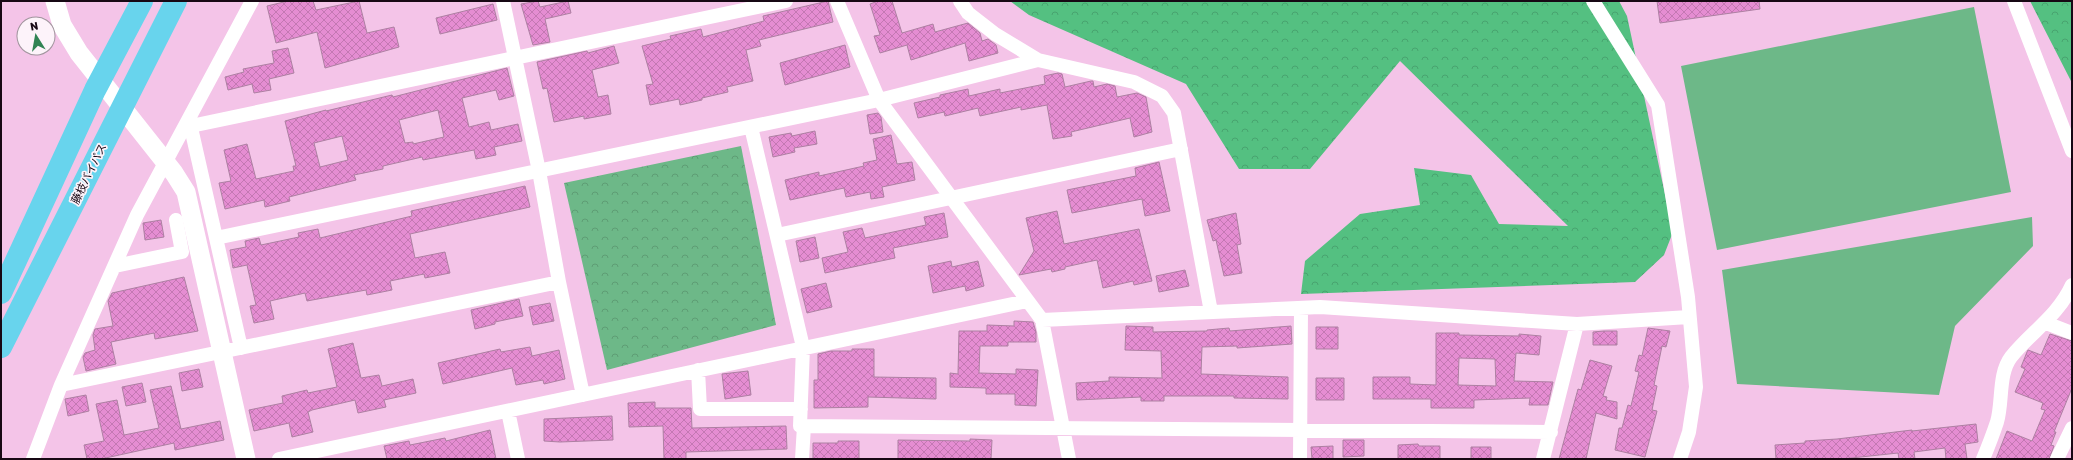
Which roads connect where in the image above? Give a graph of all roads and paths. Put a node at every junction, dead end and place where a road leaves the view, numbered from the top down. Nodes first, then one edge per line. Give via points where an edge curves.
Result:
1 (55, 1) edge
2 (142, 1) edge
3 (176, 1) edge
4 (252, 1) edge
5 (503, 1) edge
6 (786, 1) edge
7 (837, 1) edge
8 (960, 1) edge
9 (1593, 1) edge
10 (2014, 1) edge
11 (515, 58) junction
12 (1038, 60) junction
13 (879, 100) junction
14 (190, 122) junction
15 (752, 127) junction
16 (1181, 149) junction
17 (2072, 151) edge
18 (539, 171) junction
19 (951, 198) junction
20 (176, 220) dead end
21 (777, 235) junction
22 (216, 238) junction
23 (115, 266) junction
24 (559, 282) junction
25 (2072, 285) edge
26 (1, 293) edge
27 (1027, 302) junction
28 (1302, 308) junction
29 (1211, 312) junction
30 (1689, 317) junction
31 (1042, 320) junction
32 (2046, 323) junction
33 (1577, 324) junction
34 (2072, 333) edge
35 (1, 347) edge
36 (803, 347) junction
37 (241, 348) junction
38 (222, 352) junction
39 (698, 370) junction
40 (61, 385) junction
41 (583, 395) junction
42 (801, 409) junction
43 (508, 411) junction
44 (804, 426) junction
45 (2072, 428) edge
46 (1063, 429) junction
47 (1300, 431) junction
48 (1551, 432) junction
49 (33, 459) edge
50 (246, 459) edge
51 (279, 459) edge
52 (518, 459) edge
53 (802, 459) edge
54 (1069, 459) edge
55 (1300, 459) edge
56 (1543, 459) edge
57 (1680, 459) edge
58 (1983, 459) edge
59 (2057, 459) edge

1 - 38 street via 62,25 79,52 174,173 186,192
2 - 26 highway via 95,90
3 - 35 highway, 藤枝バイパス
4 - 14 street
5 - 11 street
6 - 11 street
7 - 13 street
8 - 12 street via 968,13 995,34
9 - 30 street via 1658,105
10 - 17 street
11 - 14 street
11 - 18 street
12 - 13 street
12 - 16 street via 1134,82 1162,96 1174,113
13 - 15 street
13 - 19 street
14 - 22 street
14 - 23 street via 137,215
15 - 18 street
15 - 21 street
16 - 19 street
16 - 29 street
18 - 22 street
18 - 24 street
19 - 21 street
19 - 27 street
20 - 23 street via 182,252
21 - 36 street
22 - 37 street
23 - 40 street
24 - 37 street
24 - 41 street
25 - 32 street
27 - 31 street
27 - 36 street
28 - 29 street
28 - 33 street via 1320,307
28 - 47 street
29 - 31 street
30 - 33 street
30 - 57 street via 1696,387 1689,432
31 - 46 street
32 - 34 street
32 - 58 street via 2011,357 2006,368 1997,421
33 - 48 street
36 - 39 street
36 - 42 street
37 - 38 street
38 - 40 street
38 - 50 street
39 - 41 street
39 - 42 street via 700,409
40 - 49 street
41 - 43 street
42 - 44 street via 800,426
43 - 51 street
43 - 52 street
44 - 46 street
44 - 53 street
45 - 59 street
46 - 47 street
46 - 54 street
47 - 48 street
47 - 55 street
48 - 56 street

